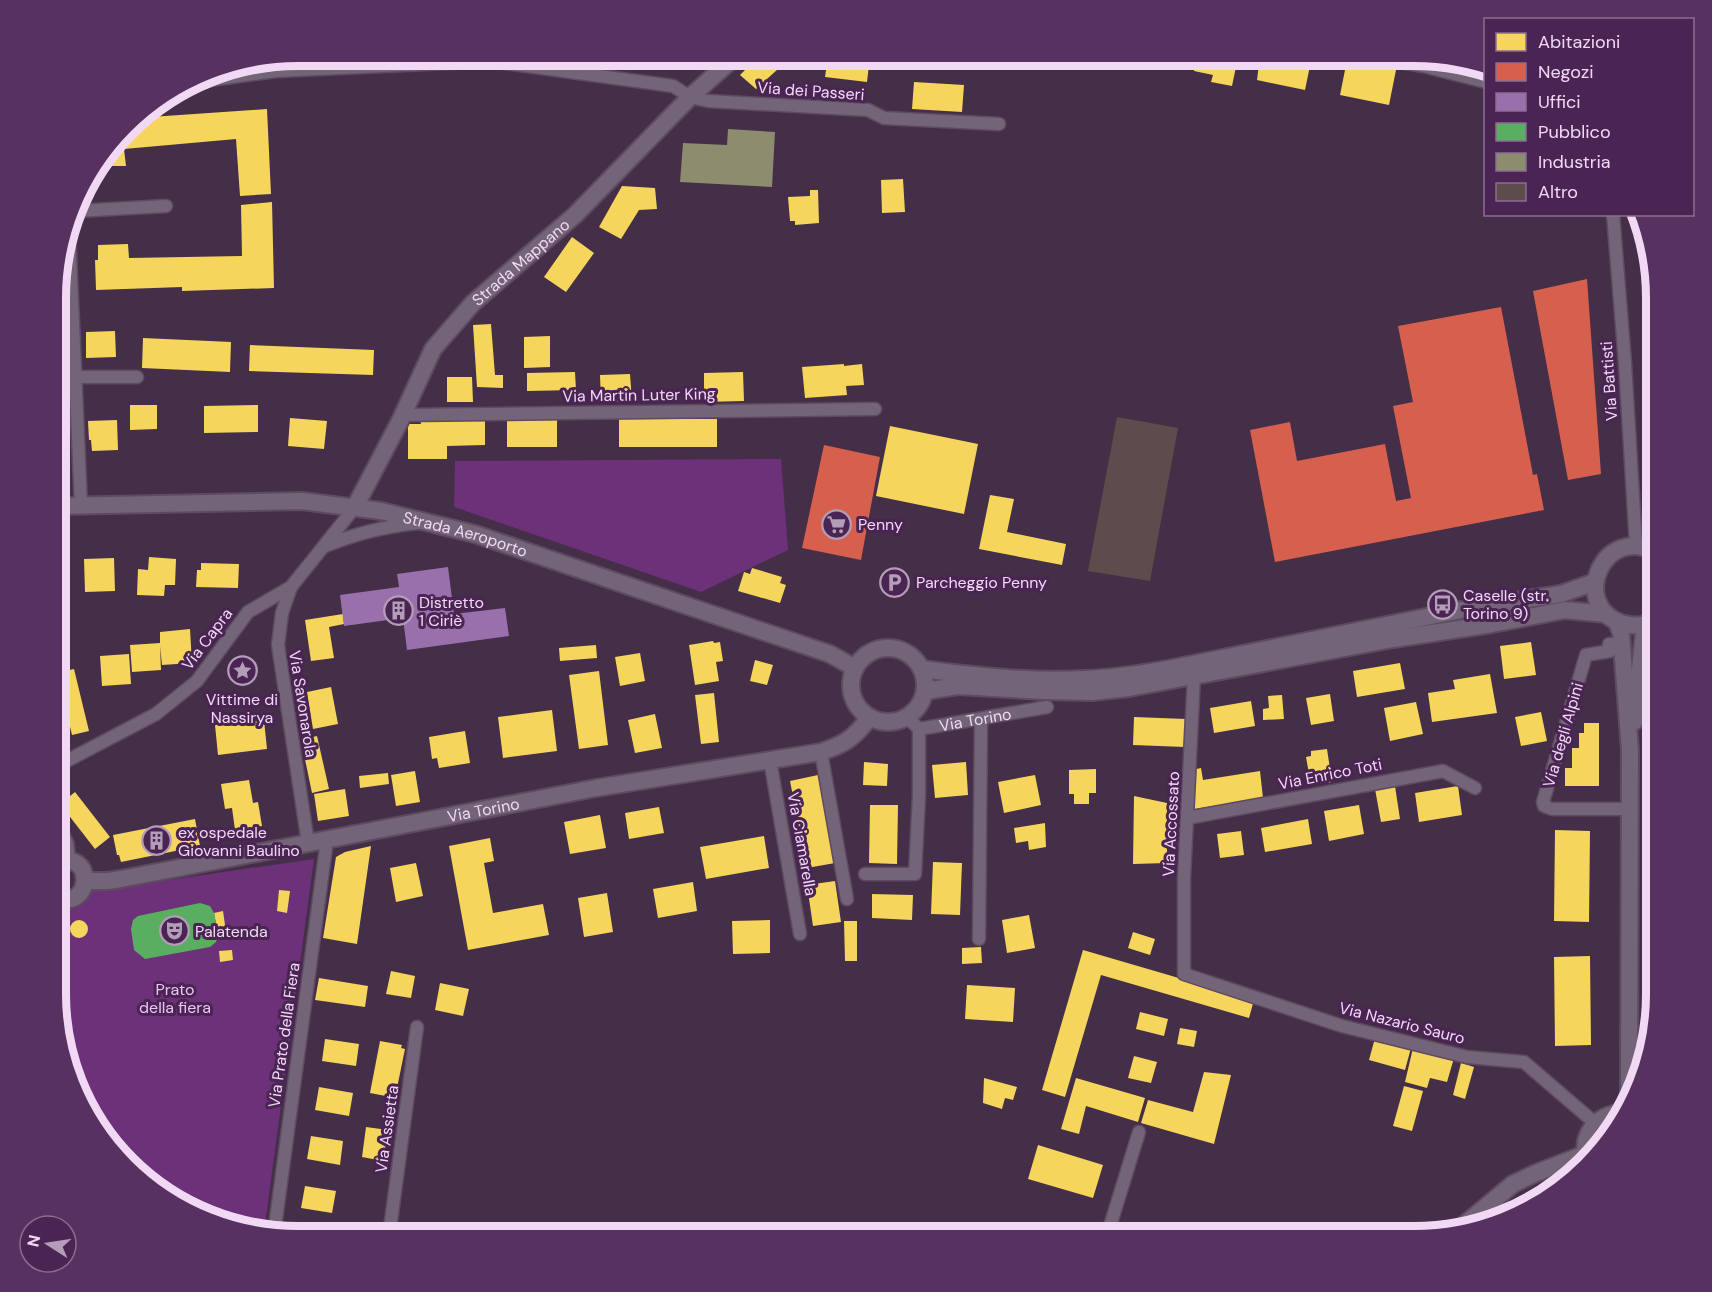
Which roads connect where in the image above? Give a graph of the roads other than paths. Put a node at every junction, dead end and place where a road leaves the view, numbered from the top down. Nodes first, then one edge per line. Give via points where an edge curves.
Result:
1 (323, 66) edge
2 (520, 66) edge
3 (725, 66) edge
4 (1423, 66) edge
5 (222, 78) edge
6 (1484, 82) edge
7 (690, 97) junction
8 (999, 124) dead end
9 (166, 206) dead end
10 (83, 211) edge
11 (1613, 216) edge
12 (70, 254) edge
13 (75, 377) junction
14 (137, 377) dead end
15 (875, 409) dead end
16 (403, 415) junction
17 (81, 506) junction
18 (66, 507) edge
19 (355, 507) junction
20 (429, 521) junction
21 (323, 546) junction
22 (1636, 546) junction
23 (1646, 548) edge
24 (1595, 582) junction
25 (291, 587) junction
26 (1611, 618) junction
27 (1646, 622) edge
28 (1621, 644) junction
29 (1646, 648) edge
30 (855, 668) junction
31 (922, 669) junction
32 (1194, 676) junction
33 (925, 691) junction
34 (1047, 707) dead end
35 (869, 718) junction
36 (981, 719) junction
37 (913, 723) junction
38 (1630, 750) junction
39 (821, 752) junction
40 (770, 760) junction
41 (66, 761) edge
42 (1475, 788) dead end
43 (1631, 809) junction
44 (1188, 818) junction
45 (327, 840) junction
46 (308, 843) junction
47 (66, 862) edge
48 (865, 874) dead end
49 (86, 880) junction
50 (66, 897) edge
51 (847, 899) dead end
52 (800, 934) dead end
53 (979, 939) dead end
54 (1184, 974) joint
55 (417, 1027) dead end
56 (1629, 1080) edge
57 (1613, 1114) edge
58 (1595, 1123) junction
59 (1139, 1132) dead end
60 (1585, 1150) edge
61 (1574, 1161) edge
62 (1472, 1219) edge
63 (275, 1225) edge
64 (390, 1226) edge
65 (1110, 1226) edge

1 - 5 street, Via dei Passeri
2 - 7 street, Via dei Passeri via 673,86
3 - 7 main road, Strada Mappano
4 - 6 street
7 - 8 street, Via dei Passeri via 868,110 884,118
7 - 16 main road, Strada Mappano via 575,215 473,303 433,349
9 - 10 street
11 - 22 street, Via Battisti
12 - 13 street
13 - 14 street
13 - 17 street
15 - 16 street, Via Martin Luter King
16 - 19 main road, Strada Mappano
17 - 18 main road, Strada Aeroporto
17 - 19 main road, Strada Aeroporto via 302,501
19 - 20 main road, Strada Aeroporto
19 - 21 street, Via Savonarola
20 - 21 street via 376,528
20 - 30 main road, Strada Aeroporto via 830,654
21 - 25 street, Via Savonarola
22 - 23 main road
22 - 24 main road via 1613,552 1604,560
24 - 26 main road via 1596,594
24 - 31 main road via 1561,594 1481,606 1121,677 1039,679
25 - 41 street, Via Capra via 248,612 197,681 156,714
25 - 46 street, Via Savonarola via 282,613 278,645
26 - 27 main road via 1626,625
26 - 28 main road via 1621,633
26 - 32 main road via 1565,610
28 - 38 main road
28 - 43 street, Via degli Alpini via 1609,644 1610,651 1586,655 1544,806
29 - 38 main road
30 - 31 main road via 870,652 891,648 909,654
30 - 35 main road via 851,679 854,701
31 - 33 main road
32 - 33 main road via 1092,692 958,686
32 - 44 street, Via Accossato
33 - 37 main road
34 - 36 street, Via Torino
35 - 37 main road
35 - 39 main road, Via Torino via 842,745
36 - 37 street, Via Torino
36 - 53 street
37 - 48 street via 919,795 915,874
38 - 43 main road
39 - 40 main road, Via Torino
39 - 51 street
40 - 45 main road, Via Torino via 596,788
40 - 52 street, Via Ciamarella
42 - 44 street, Via Enrico Toti via 1443,771
43 - 56 main road
44 - 54 street, Via Accossato
45 - 46 main road, Via Torino
45 - 63 street, Via Prato della Fiera
46 - 49 main road, Via Torino via 108,881
47 - 49 main road via 82,869
49 - 50 main road via 77,896
54 - 58 street, Via Nazario Sauro via 1342,1026 1467,1057 1524,1062
55 - 64 street, Via Assietta
57 - 58 main road
58 - 60 main road
59 - 65 street
61 - 62 main road via 1513,1184

